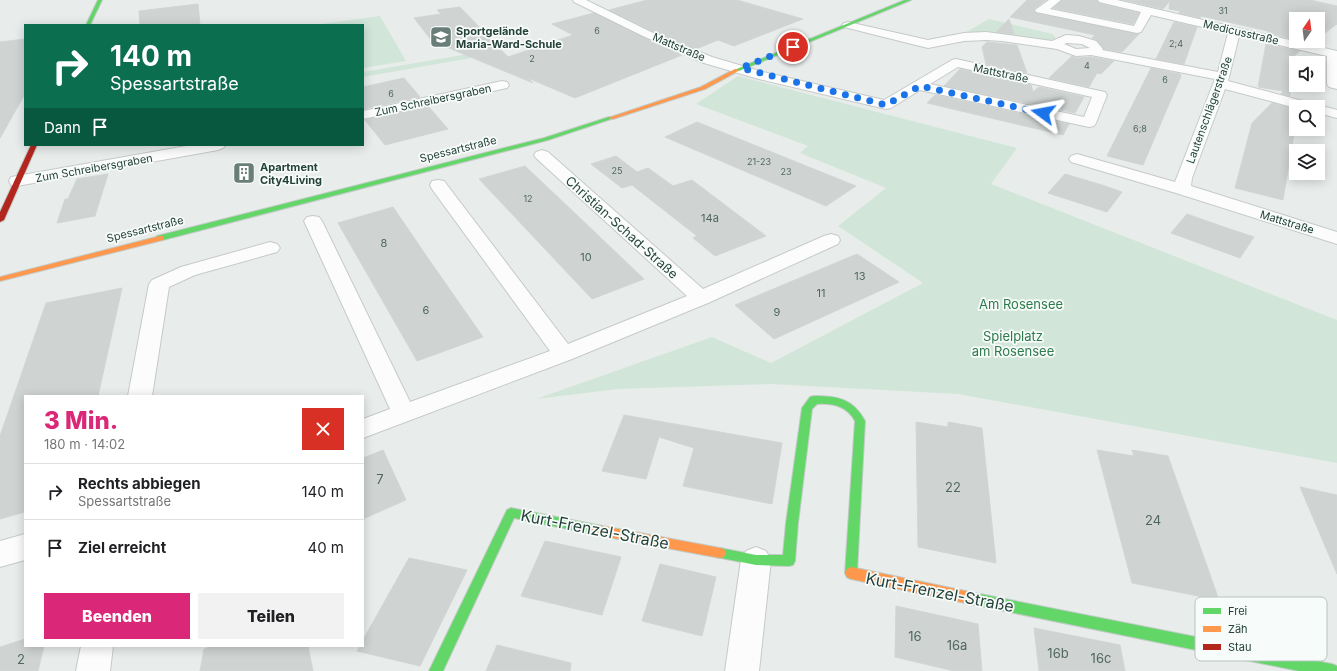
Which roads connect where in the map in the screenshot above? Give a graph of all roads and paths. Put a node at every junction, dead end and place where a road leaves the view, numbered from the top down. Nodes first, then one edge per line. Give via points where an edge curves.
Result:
1 (100, 0) edge
2 (578, 0) edge
3 (909, 0) edge
4 (1056, 0) edge
5 (1103, 0) edge
6 (1148, 10) junction
7 (88, 24) edge
8 (848, 25) junction
9 (1235, 30) junction
10 (1335, 54) edge
11 (741, 68) junction
12 (1222, 80) junction
13 (502, 84) dead end
14 (1337, 84) edge
15 (920, 86) junction
16 (1289, 101) edge
17 (1325, 111) edge
18 (364, 114) edge
19 (1337, 114) edge
20 (34, 146) edge
21 (212, 146) edge
22 (542, 155) dead end
23 (1076, 160) dead end
24 (17, 181) junction
25 (438, 185) dead end
26 (1182, 189) junction
27 (0, 220) edge
28 (313, 221) dead end
29 (1337, 238) edge
30 (832, 240) dead end
31 (270, 248) dead end
32 (0, 279) edge
33 (701, 298) junction
34 (564, 354) junction
35 (140, 395) edge
36 (404, 414) junction
37 (364, 430) edge
38 (24, 548) edge
39 (0, 554) edge
40 (756, 560) junction
41 (1195, 643) edge
42 (98, 647) edge
43 (1282, 661) edge
44 (93, 671) edge
45 (436, 671) edge
46 (742, 671) edge
47 (1332, 671) edge

1 - 7 street
2 - 11 street, Mattstraße via 708,60
3 - 8 street, Spessartstraße
4 - 6 street via 1040,10 1137,30
5 - 6 street, Medicusstraße
6 - 9 street, Medicusstraße
8 - 11 street, Spessartstraße
8 - 12 street via 928,44 964,37 1002,36 1058,46 1057,43 1061,40 1071,39 1097,47 1092,52
9 - 10 street, Medicusstraße
9 - 12 street, Lautenschlägerstraße
10 - 14 street, Medicusstraße via 1334,84
11 - 15 street, Mattstraße via 886,105
11 - 32 street, Spessartstraße via 703,88 546,139
12 - 16 street
12 - 26 street, Lautenschlägerstraße
13 - 18 street, Zum Schreibersgraben
15 - 15 street, Mattstraße via 956,63 1100,95 1089,123
17 - 19 street
20 - 24 street
21 - 24 street, Zum Schreibersgraben
22 - 33 street, Christian-Schad-Straße
23 - 26 street, Mattstraße
24 - 27 street
25 - 34 street
26 - 29 street, Mattstraße
28 - 36 street
30 - 33 street
31 - 35 street via 188,271 159,284
33 - 34 street
34 - 36 street
36 - 37 street
38 - 39 street
40 - 41 street, Kurt-Frenzel-Straße via 789,561 807,408 814,400 826,399 850,405 860,421 851,574
40 - 45 street, Kurt-Frenzel-Straße via 511,513
40 - 46 street
42 - 44 street
43 - 47 street, Kurt-Frenzel-Straße

